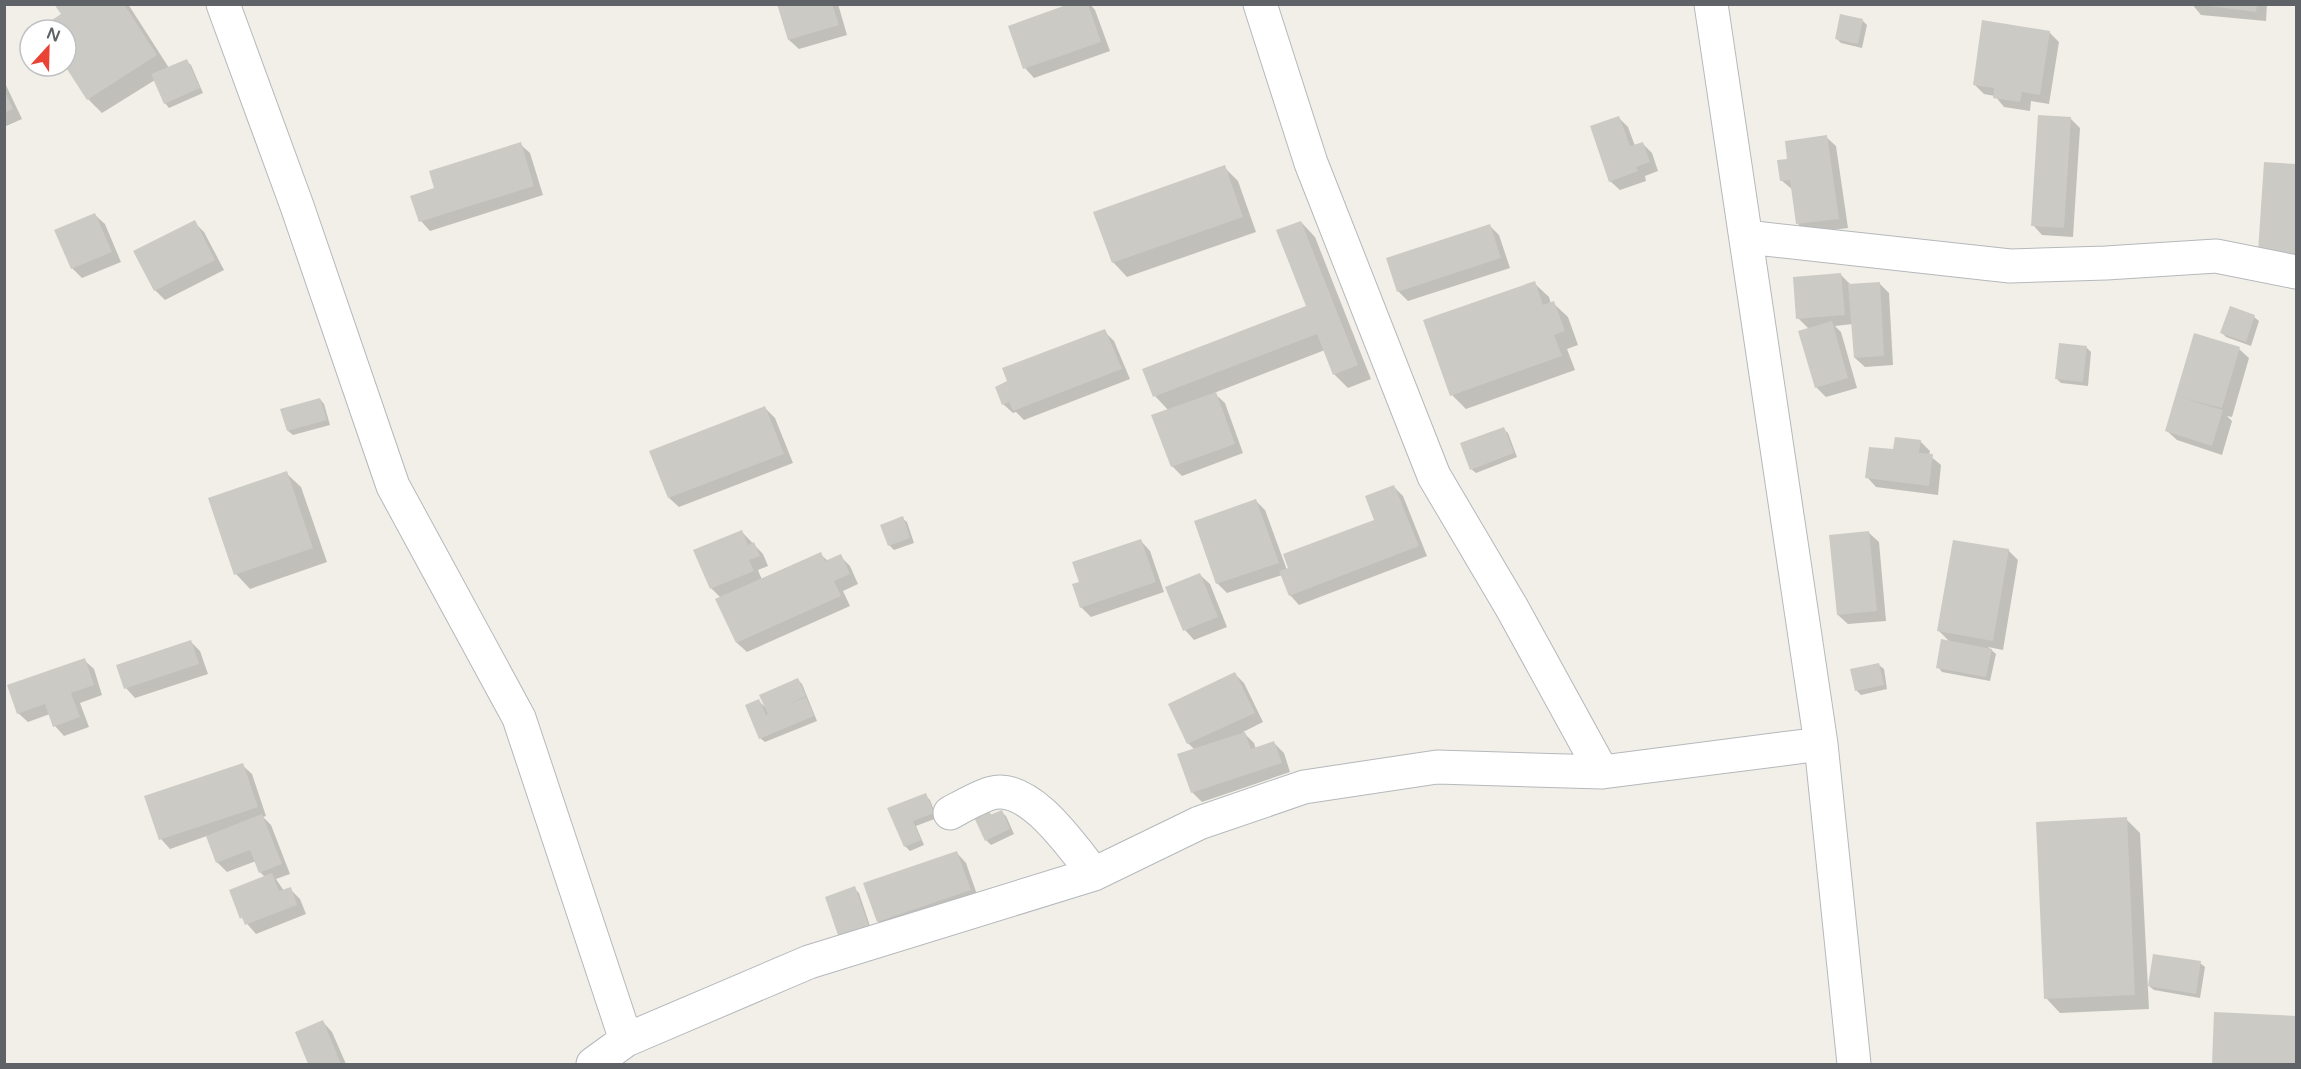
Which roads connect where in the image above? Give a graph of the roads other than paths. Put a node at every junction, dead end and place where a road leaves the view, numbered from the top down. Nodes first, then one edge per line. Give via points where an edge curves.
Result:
1 (223, 4) edge
2 (1260, 4) edge
3 (1711, 4) edge
4 (1746, 237) junction
5 (2296, 273) edge
6 (1821, 744) junction
7 (1602, 772) junction
8 (950, 813) dead end
9 (1094, 874) junction
10 (626, 1040) junction
11 (593, 1065) edge
12 (1854, 1065) edge

1 - 10 street via 393,486 519,718
2 - 7 street via 1311,163 1434,476
3 - 4 street
4 - 5 street via 2010,266 2216,256
4 - 6 street
6 - 7 street
6 - 12 street
7 - 9 street via 1437,767 1304,787 1199,823
8 - 9 street via 993,793 1008,792 1030,801
9 - 10 street via 809,962
10 - 11 street

